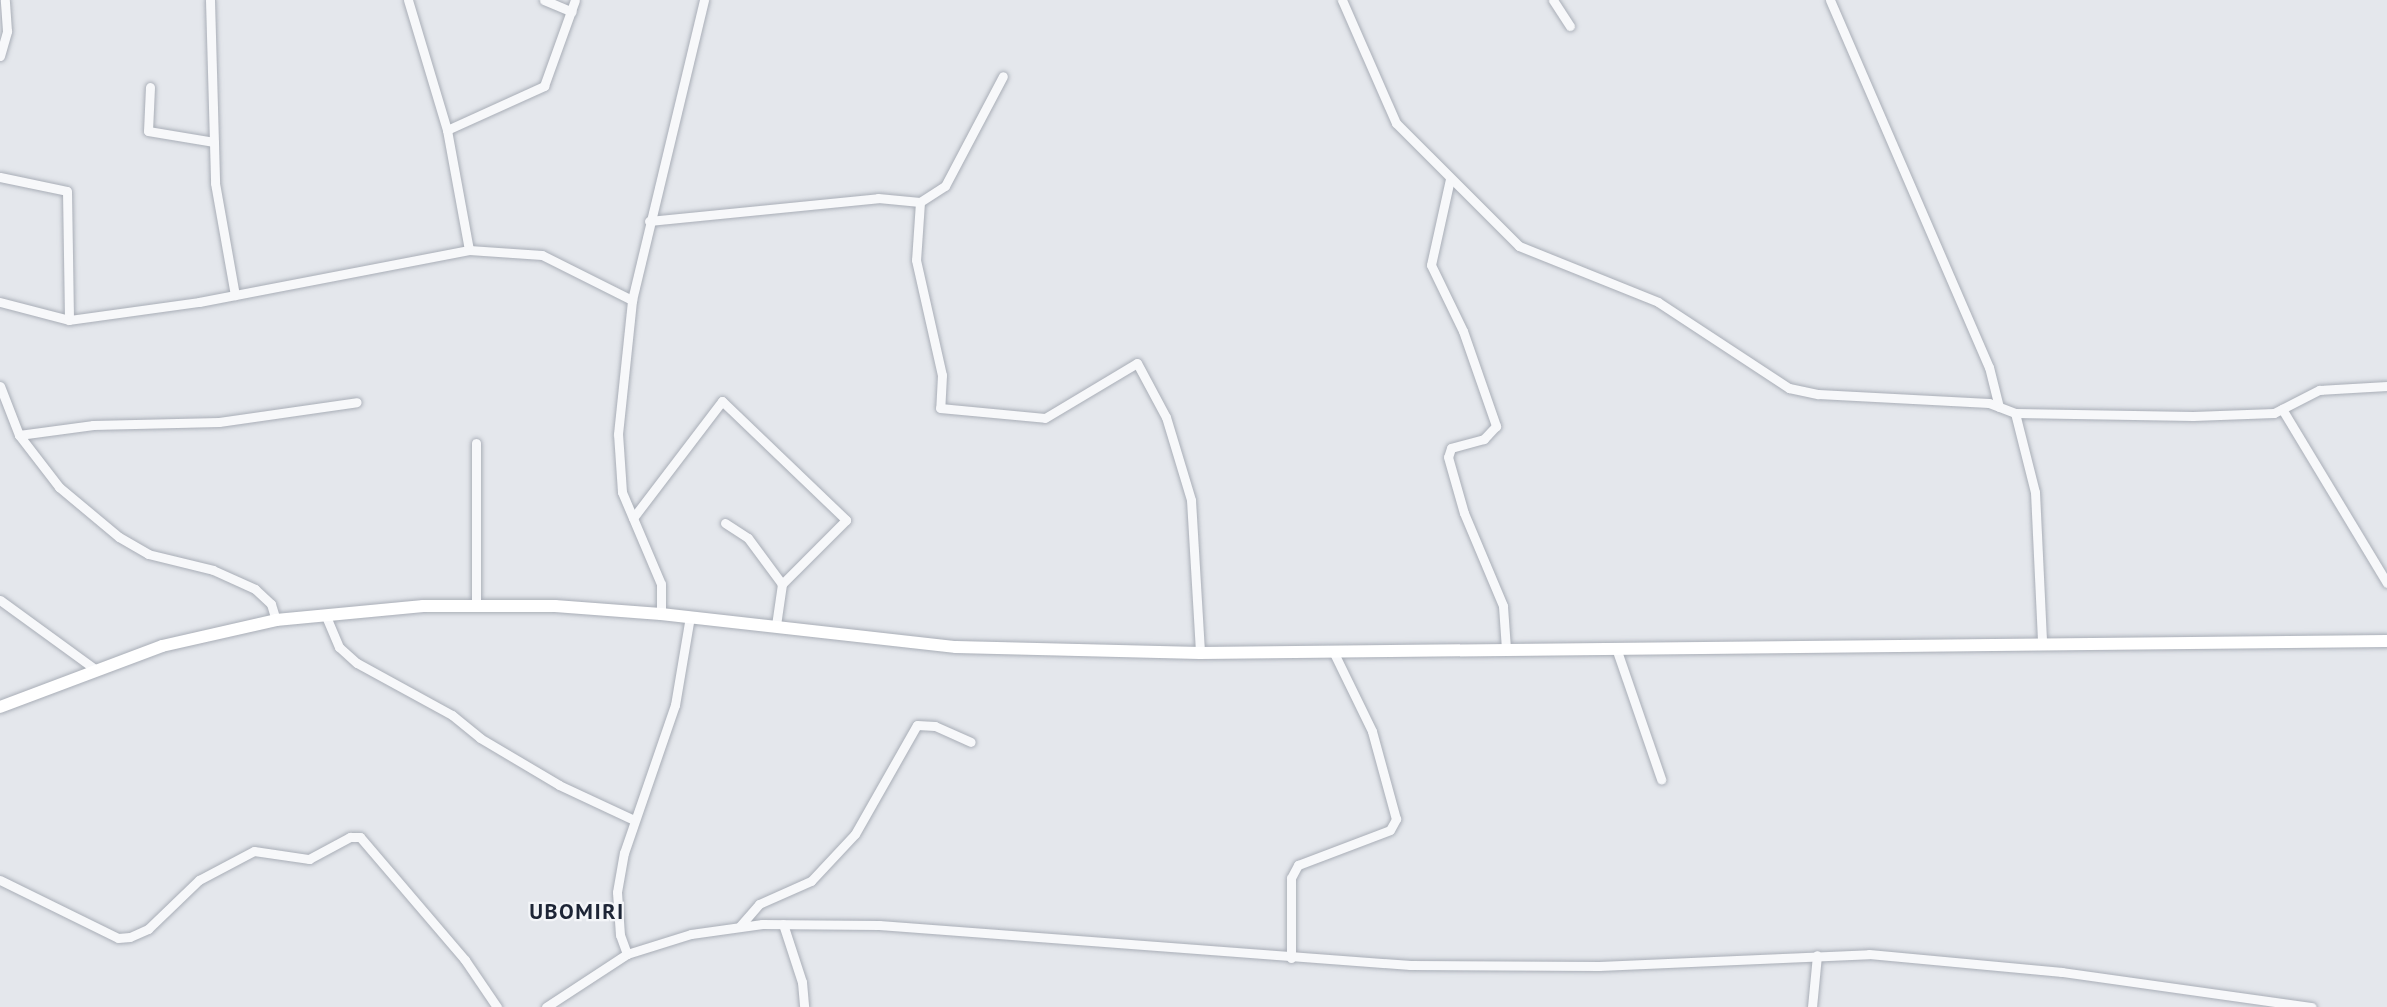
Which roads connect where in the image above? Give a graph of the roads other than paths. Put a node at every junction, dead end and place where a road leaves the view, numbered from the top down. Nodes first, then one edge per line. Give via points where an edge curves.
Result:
1 (5, 0) edge
2 (210, 0) edge
3 (408, 0) edge
4 (544, 0) edge
5 (575, 0) edge
6 (704, 0) edge
7 (1342, 0) edge
8 (1553, 0) edge
9 (1830, 0) edge
10 (572, 12) junction
11 (1569, 26) dead end
12 (0, 56) edge
13 (1003, 76) dead end
14 (150, 87) dead end
15 (447, 130) junction
16 (214, 142) junction
17 (0, 177) edge
18 (1450, 179) junction
19 (920, 202) junction
20 (649, 222) junction
21 (469, 250) junction
22 (235, 295) junction
23 (632, 300) junction
24 (0, 302) edge
25 (69, 320) junction
26 (0, 386) edge
27 (2387, 386) edge
28 (357, 402) dead end
29 (1999, 407) junction
30 (2282, 409) junction
31 (2015, 413) junction
32 (19, 435) junction
33 (476, 443) dead end
34 (633, 518) junction
35 (725, 523) dead end
36 (2387, 583) edge
37 (782, 584) junction
38 (0, 600) edge
39 (476, 605) junction
40 (325, 614) junction
41 (661, 614) junction
42 (690, 616) junction
43 (276, 620) junction
44 (776, 625) junction
45 (2387, 641) edge
46 (2042, 642) junction
47 (1616, 648) junction
48 (1506, 649) junction
49 (1333, 651) junction
50 (1200, 653) junction
51 (95, 669) junction
52 (0, 707) edge
53 (971, 742) dead end
54 (1661, 779) dead end
55 (634, 820) junction
56 (0, 880) edge
57 (783, 924) junction
58 (740, 926) junction
59 (627, 954) junction
60 (1817, 955) junction
61 (1291, 958) junction
62 (497, 1007) edge
63 (546, 1007) edge
64 (804, 1007) edge
65 (1812, 1007) edge
66 (2312, 1007) edge

1 - 12 street via 7,31
2 - 16 street
3 - 15 street
4 - 10 street
5 - 10 street
6 - 20 street
7 - 18 street via 1396,123
8 - 11 street
9 - 29 street via 1989,367
10 - 15 street via 544,86
13 - 19 street via 945,186
14 - 16 street via 148,131
15 - 21 street
16 - 22 street via 215,183
17 - 25 street via 67,191
18 - 29 street via 1520,246 1658,302 1789,388 1818,394
18 - 48 street via 1431,266 1464,331 1496,426 1484,439 1451,448 1448,457 1459,500 1503,606
19 - 20 street via 878,198
19 - 50 street via 916,260 942,375 940,408 1046,418 1137,363 1166,417 1191,500
20 - 23 street
21 - 22 street
21 - 23 street via 542,255
22 - 25 street
23 - 34 street via 617,467
24 - 25 street
26 - 32 street
27 - 30 street via 2319,390
28 - 32 street via 219,422 93,425
29 - 31 street
30 - 31 street via 2193,416
30 - 36 street
31 - 46 street via 2035,492
32 - 43 street via 59,487 119,537 148,554 213,570 255,589 271,604
33 - 39 street
34 - 37 street via 722,401 846,520
34 - 41 street via 661,584
35 - 37 street via 748,538
37 - 44 street
38 - 51 street
39 - 40 main road
39 - 41 main road
40 - 43 main road
40 - 55 street via 339,647 357,663 453,715 480,738 559,785
41 - 42 main road
42 - 44 main road
42 - 55 street via 675,705
43 - 51 main road via 162,646
44 - 50 main road via 956,647
45 - 46 main road
46 - 47 main road
47 - 48 main road
47 - 54 street
48 - 49 main road
49 - 50 main road
49 - 61 street via 1372,732 1396,819 1390,830 1298,865 1291,878
51 - 52 main road
53 - 58 street via 935,726 917,725 855,834 811,881 759,904
55 - 59 street via 617,892 620,935
56 - 62 street via 118,938 130,938 148,929 185,891 254,851 309,859 350,837 360,837 465,960
57 - 58 street
57 - 61 street via 879,925
57 - 64 street via 802,982
58 - 59 street via 691,934
59 - 63 street
60 - 61 street via 1490,967
60 - 65 street
60 - 66 street via 1869,954 2026,968

